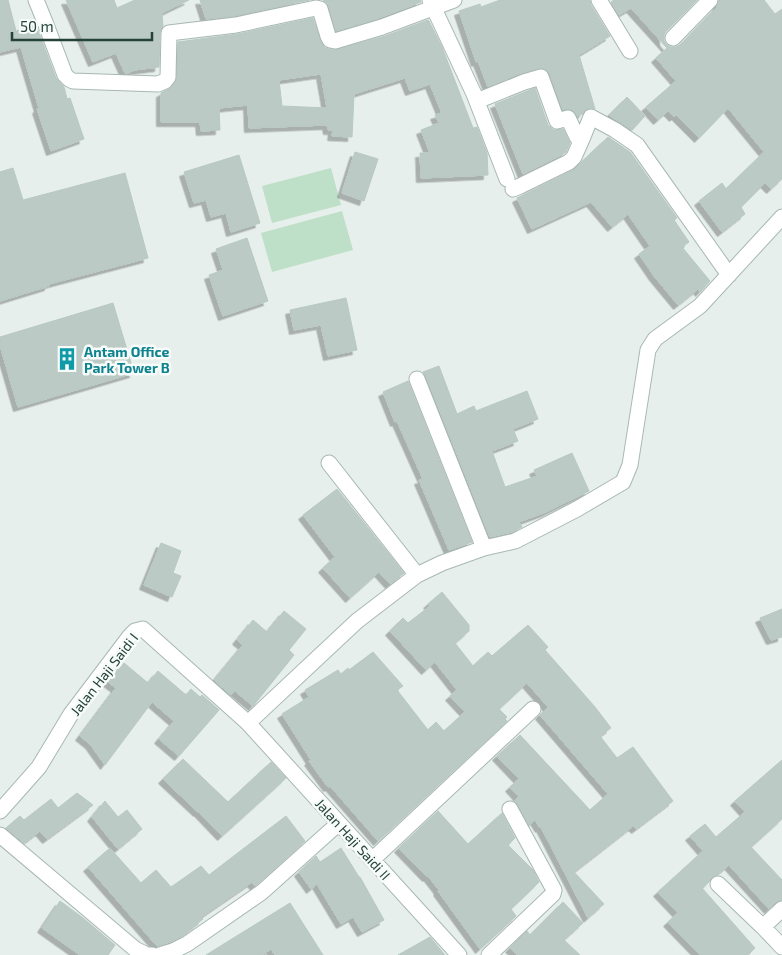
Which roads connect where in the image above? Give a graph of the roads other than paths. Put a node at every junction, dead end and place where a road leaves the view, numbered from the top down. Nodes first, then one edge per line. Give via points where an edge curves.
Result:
1 (36, 0) edge
2 (454, 0) edge
3 (599, 0) edge
4 (710, 0) edge
5 (432, 4) edge
6 (673, 38) dead end
7 (630, 51) dead end
8 (477, 101) junction
9 (582, 139) junction
10 (782, 217) edge
11 (729, 275) junction
12 (416, 379) dead end
13 (329, 463) dead end
14 (484, 548) junction
15 (417, 575) junction
16 (533, 709) dead end
17 (248, 724) junction
18 (510, 809) dead end
19 (0, 811) edge
20 (338, 823) junction
21 (0, 835) edge
22 (372, 860) junction
23 (718, 884) dead end
24 (782, 909) edge
25 (763, 926) junction
26 (782, 947) edge
27 (147, 955) edge
28 (152, 955) edge
29 (160, 955) edge
30 (459, 955) edge
31 (489, 955) edge

1 - 5 street via 69,79 158,84 168,77 169,33 316,8 320,10 330,40 335,41 382,27
2 - 5 street
3 - 7 street
4 - 6 street
5 - 8 street
8 - 9 street via 541,77 557,121 568,118 577,137
8 - 9 street via 510,184 520,186 569,162
9 - 11 street via 591,117 637,145
10 - 11 street
11 - 14 street via 700,306 655,339 648,350 630,465 623,482 515,541
12 - 14 street
13 - 15 street
14 - 15 street
15 - 17 street via 357,621
16 - 22 street
17 - 19 street, Jalan Haji Saidi I via 140,629 130,636 71,714 39,767
17 - 20 street, Jalan Haji Saidi II
18 - 31 street via 554,890
20 - 22 street, Jalan Haji Saidi II
20 - 29 street via 262,892 187,944
21 - 27 street via 135,949
22 - 30 street, Jalan Haji Saidi II
23 - 25 street
24 - 25 street
25 - 26 street
27 - 28 street

